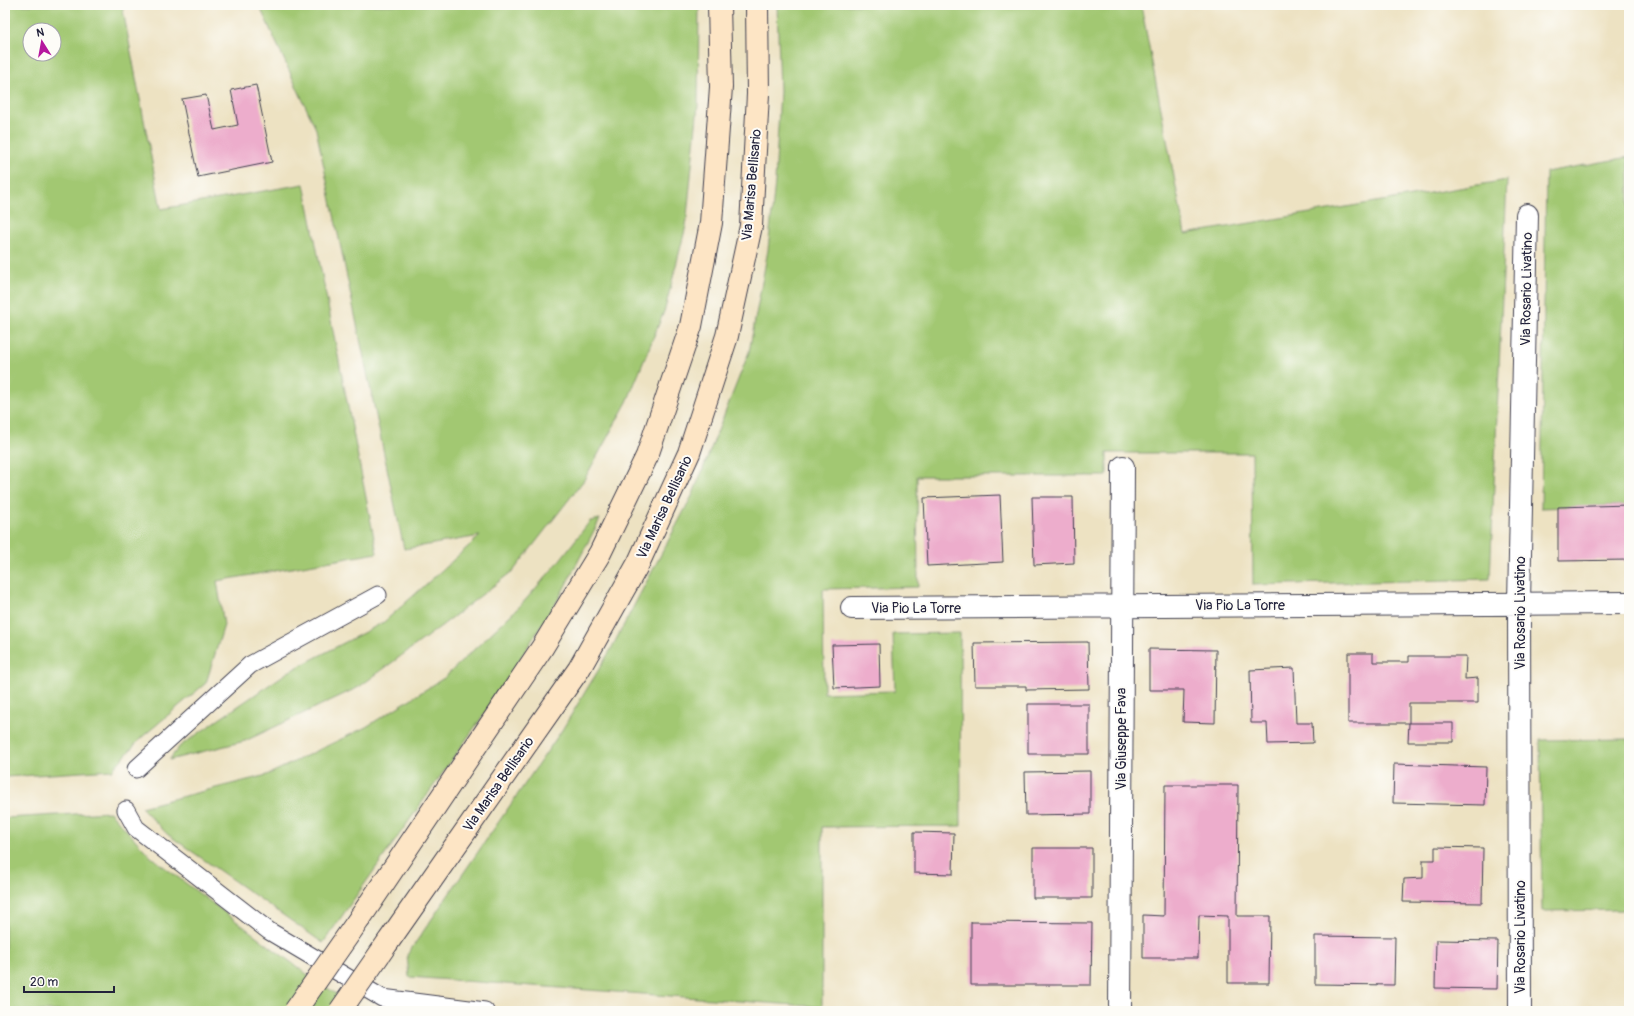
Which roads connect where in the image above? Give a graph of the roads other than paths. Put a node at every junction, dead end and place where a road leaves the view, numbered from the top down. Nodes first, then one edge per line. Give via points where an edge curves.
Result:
1 (719, 5) edge
2 (757, 5) edge
3 (1527, 215) dead end
4 (1123, 467) dead end
5 (378, 595) dead end
6 (1629, 602) edge
7 (1519, 603) junction
8 (1122, 606) junction
9 (852, 608) dead end
10 (136, 769) dead end
11 (126, 810) dead end
12 (295, 1011) edge
13 (340, 1011) edge
14 (485, 1011) edge
15 (1120, 1011) edge
16 (1520, 1011) edge

1 - 12 main road, bridge via 721,87 711,223 691,326 647,456 600,553 542,648
2 - 13 main road, Via Marisa Bellisario, bridge via 758,94 751,226 727,336 690,453 638,564 579,669
3 - 7 street, Via Rosario Livatino
4 - 8 street, Via Giuseppe Fava
5 - 10 lane via 250,665
6 - 7 street, Via Pio La Torre
7 - 8 street, Via Pio La Torre
7 - 16 street, Via Rosario Livatino
8 - 9 street, Via Pio La Torre
8 - 15 street, Via Giuseppe Fava
11 - 14 lane via 136,828 269,931 382,998

